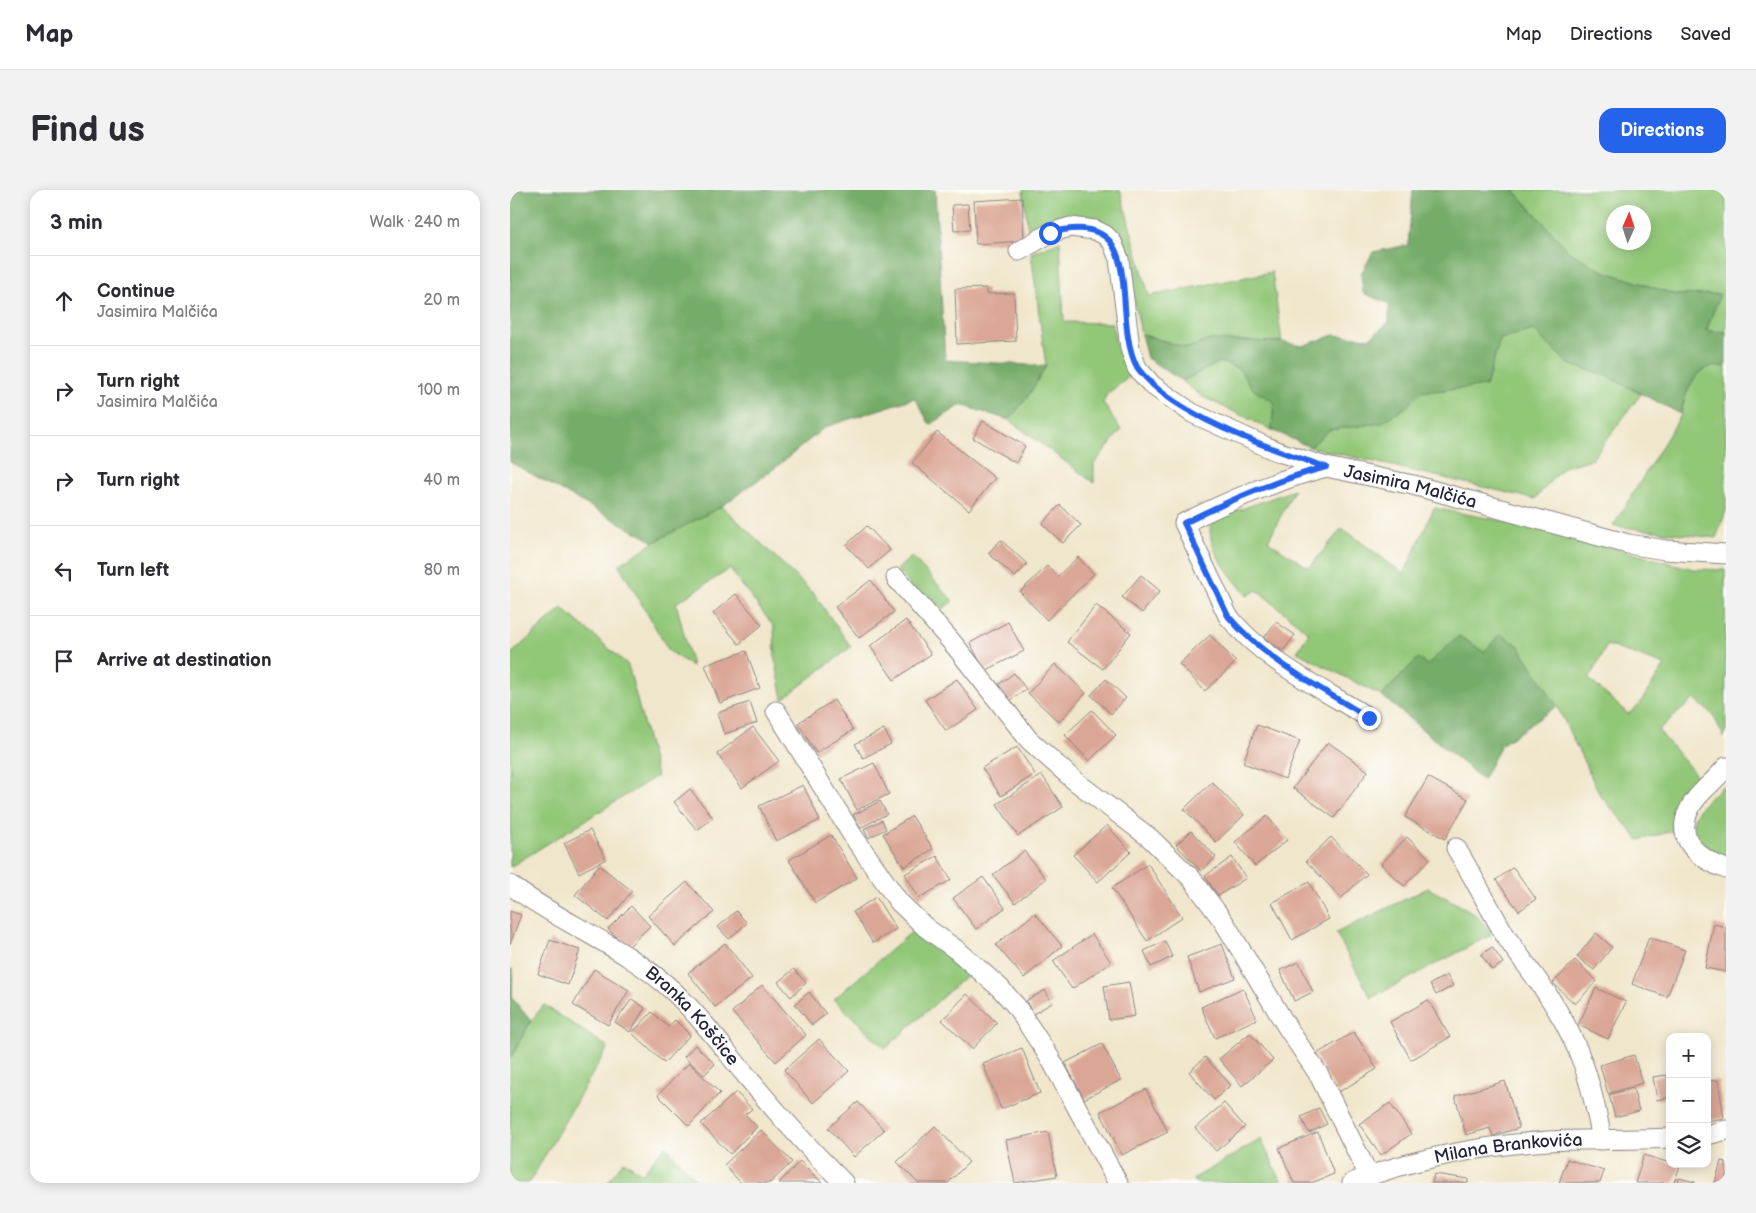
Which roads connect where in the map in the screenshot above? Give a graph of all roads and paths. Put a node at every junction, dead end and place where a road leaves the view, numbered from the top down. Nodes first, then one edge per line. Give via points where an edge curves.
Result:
1 (1018, 251) dead end
2 (1326, 467) junction
3 (1726, 554) edge
4 (896, 578) dead end
5 (776, 711) dead end
6 (1369, 718) dead end
7 (1726, 767) edge
8 (1456, 848) dead end
9 (1726, 869) edge
10 (510, 885) edge
11 (1726, 1130) edge
12 (1711, 1134) edge
13 (1666, 1138) edge
14 (1602, 1140) junction
15 (1369, 1176) junction
16 (844, 1183) edge
17 (1118, 1183) edge
18 (1352, 1183) edge

1 - 2 street, Jasimira Malčića via 1050,233 1070,228 1089,228 1105,235 1112,242 1119,259 1130,348 1137,368 1152,385 1192,412 1276,451
2 - 3 street, Jasimira Malčića via 1413,484 1628,544
2 - 6 street via 1294,475 1248,493 1184,523 1228,616 1242,632 1285,665
4 - 15 street via 956,647 1029,740 1075,781 1150,838 1192,879 1224,922 1319,1075
5 - 17 street via 853,836 899,902 1000,988 1016,1006 1050,1058
7 - 9 street via 1688,812 1685,833 1690,846 1701,857
8 - 14 street via 1506,936 1548,994 1574,1041 1593,1089
10 - 16 street, Branka Koščice via 550,913 611,946 672,990 778,1114
11 - 12 street
13 - 14 street, Milana Brankovića
14 - 15 street, Milana Brankovića via 1506,1145
15 - 18 street, Milana Brankovića

